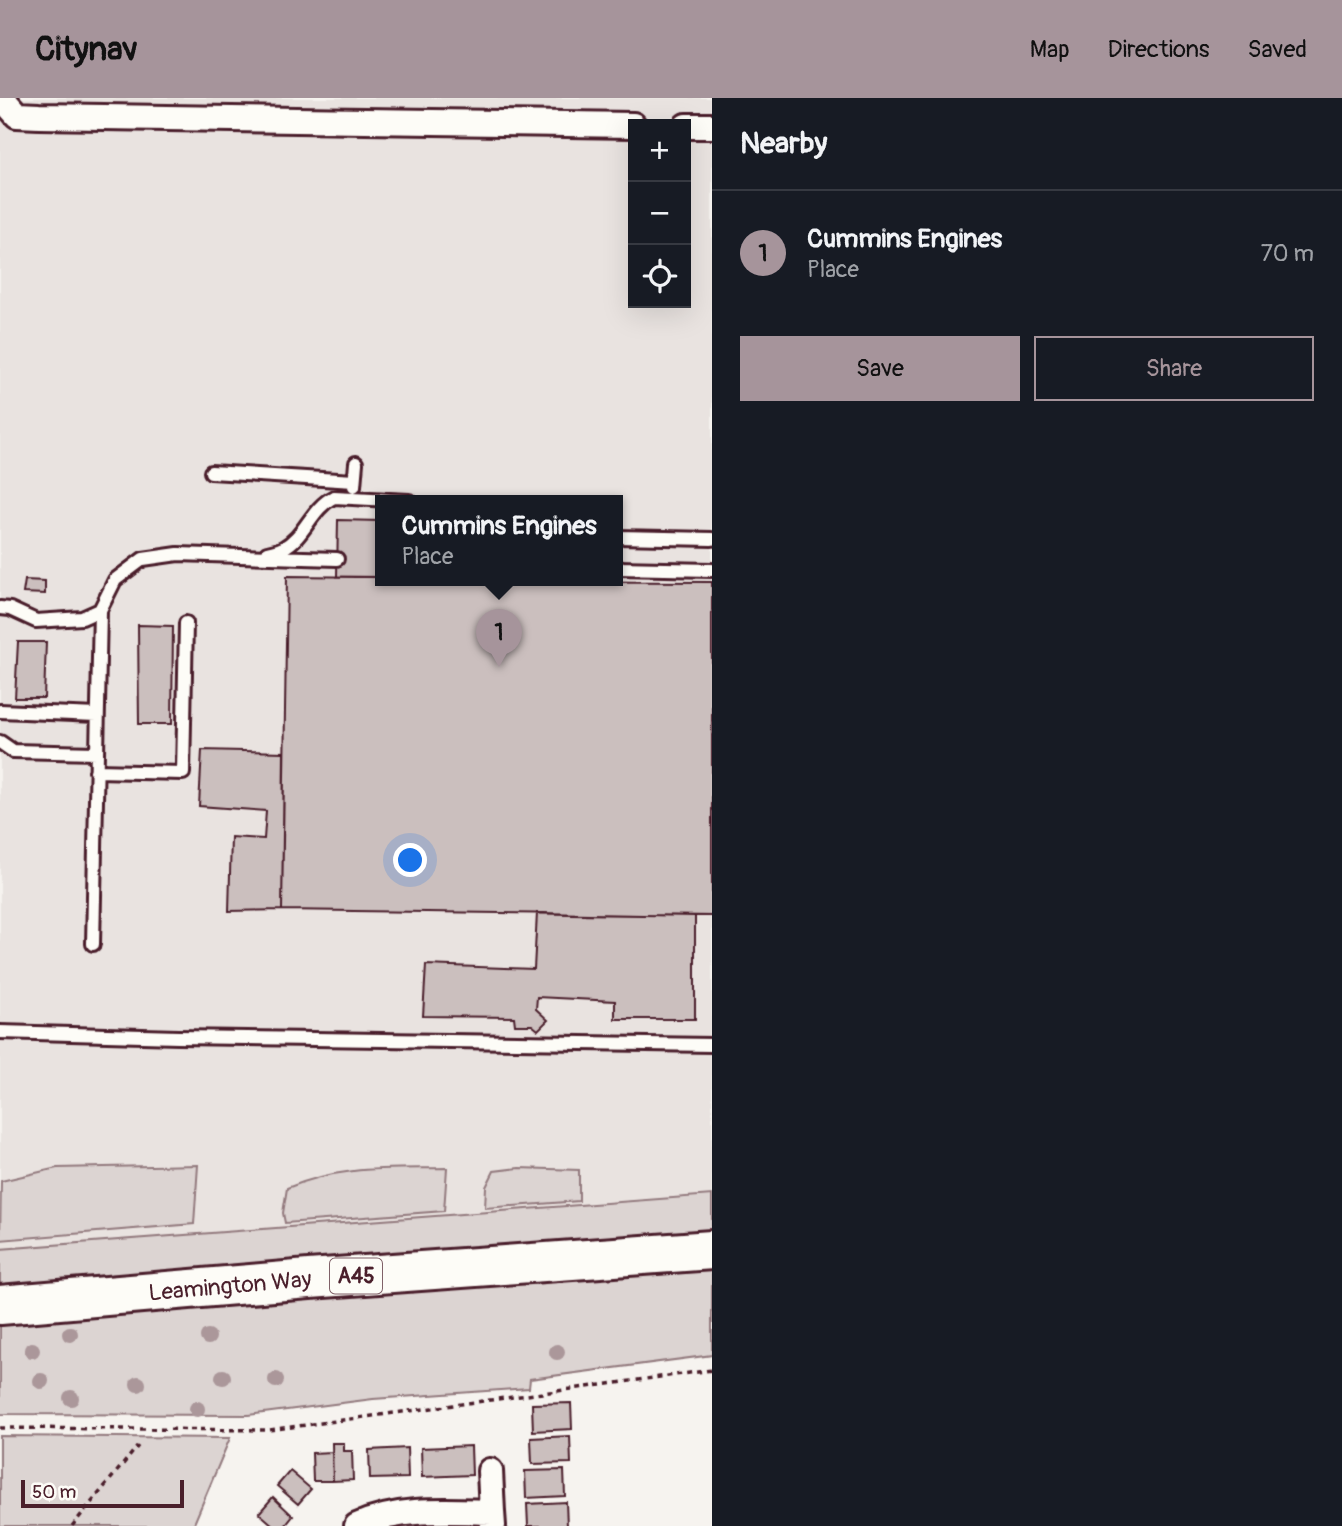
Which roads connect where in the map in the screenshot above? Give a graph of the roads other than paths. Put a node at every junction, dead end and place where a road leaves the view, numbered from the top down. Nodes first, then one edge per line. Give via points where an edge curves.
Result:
1 (2, 98) edge
2 (628, 125) edge
3 (691, 126) edge
4 (712, 126) edge
5 (356, 463) dead end
6 (211, 472) dead end
7 (354, 481) junction
8 (353, 497) junction
9 (375, 499) edge
10 (623, 537) edge
11 (712, 539) edge
12 (246, 556) junction
13 (337, 559) dead end
14 (623, 568) edge
15 (712, 570) edge
16 (0, 608) edge
17 (100, 610) junction
18 (186, 622) dead end
19 (0, 711) edge
20 (97, 715) junction
21 (0, 742) edge
22 (96, 753) junction
23 (96, 771) junction
24 (93, 943) dead end
25 (0, 1032) edge
26 (712, 1045) edge
27 (712, 1250) edge
28 (0, 1305) edge
29 (490, 1471) dead end
30 (492, 1519) edge
31 (357, 1526) edge

1 - 2 street via 17,115 39,117
3 - 4 street
5 - 7 lane
6 - 7 lane
7 - 8 lane
8 - 9 lane
8 - 12 lane via 324,502 285,548
10 - 11 lane
12 - 13 lane
12 - 17 lane via 178,554 144,559 115,580
14 - 15 lane
16 - 17 lane via 36,621 82,618
17 - 20 lane
18 - 23 lane via 183,773
19 - 20 lane
20 - 22 lane
21 - 22 lane via 13,751
22 - 23 lane
23 - 24 lane
25 - 26 lane
27 - 28 highway, Leamington Way / A45
29 - 30 street
30 - 31 street via 407,1511

